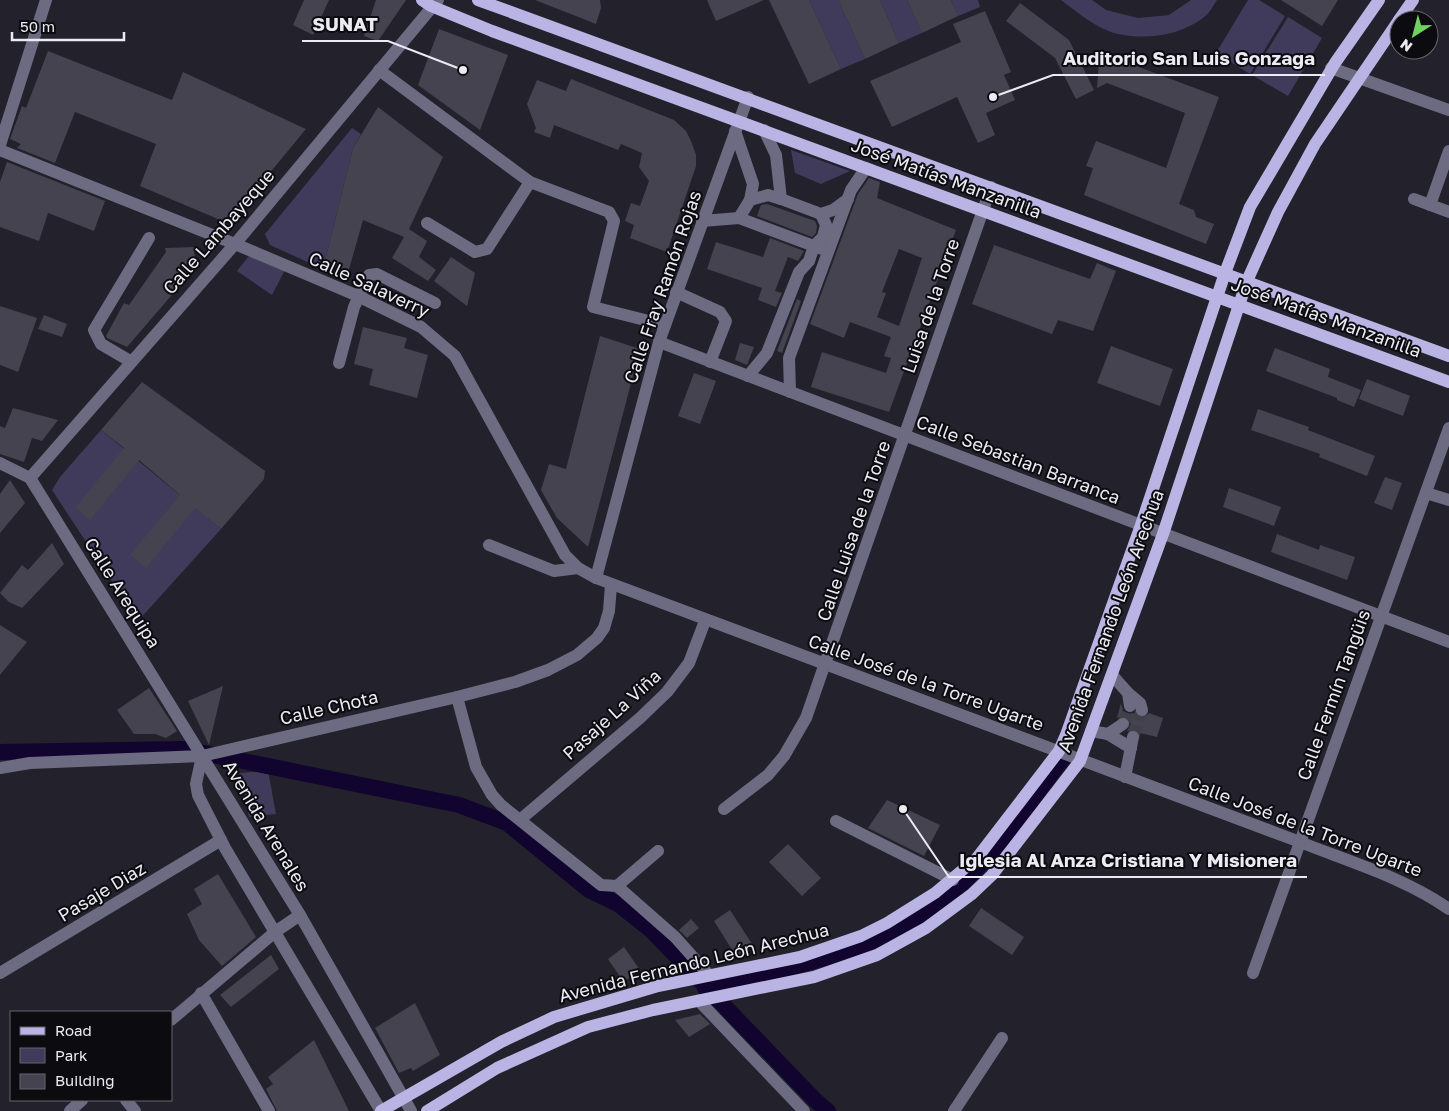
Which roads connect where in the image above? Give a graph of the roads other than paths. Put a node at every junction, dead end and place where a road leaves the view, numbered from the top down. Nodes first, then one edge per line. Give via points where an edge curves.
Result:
1 (46, 0) edge
2 (478, 0) edge
3 (1379, 0) edge
4 (431, 2) edge
5 (1389, 34) edge
6 (1332, 68) junction
7 (379, 70) junction
8 (1359, 78) junction
9 (748, 97) junction
10 (1449, 110) edge
11 (737, 126) junction
12 (764, 130) junction
13 (0, 145) edge
14 (0, 150) edge
15 (1449, 151) edge
16 (871, 170) junction
17 (530, 182) junction
18 (991, 187) junction
19 (781, 199) junction
20 (848, 199) junction
21 (1414, 199) dead end
22 (750, 200) junction
23 (1430, 205) junction
24 (983, 211) junction
25 (1449, 212) edge
26 (821, 214) junction
27 (739, 218) junction
28 (702, 221) junction
29 (427, 223) dead end
30 (149, 238) dead end
31 (235, 244) junction
32 (814, 246) junction
33 (829, 251) junction
34 (1225, 273) junction
35 (1247, 281) junction
36 (676, 292) junction
37 (358, 296) junction
38 (1217, 297) junction
39 (435, 302) dead end
40 (1239, 305) junction
41 (665, 325) junction
42 (659, 342) junction
43 (1449, 356) edge
44 (130, 361) junction
45 (710, 362) junction
46 (340, 363) dead end
47 (748, 376) junction
48 (1449, 382) edge
49 (790, 392) junction
50 (1449, 428) edge
51 (905, 436) junction
52 (0, 463) edge
53 (30, 478) junction
54 (1426, 493) junction
55 (1449, 500) edge
56 (1141, 525) junction
57 (1163, 534) junction
58 (488, 545) dead end
59 (578, 568) junction
60 (596, 578) junction
61 (610, 585) junction
62 (1381, 617) junction
63 (705, 621) junction
64 (1449, 642) edge
65 (826, 665) junction
66 (1112, 675) junction
67 (458, 697) junction
68 (1133, 703) dead end
69 (1123, 724) tunnel mouth
70 (1091, 731) junction
71 (1108, 734) junction
72 (1059, 751) junction
73 (202, 756) junction
74 (1080, 760) junction
75 (0, 768) edge
76 (1125, 777) junction
77 (724, 809) dead end
78 (520, 820) junction
79 (836, 821) dead end
80 (221, 840) junction
81 (1300, 842) junction
82 (658, 851) dead end
83 (953, 880) junction
84 (617, 886) junction
85 (1449, 909) edge
86 (300, 915) junction
87 (275, 932) junction
88 (0, 973) edge
89 (1253, 973) dead end
90 (709, 975) junction
91 (201, 993) junction
92 (700, 1002) junction
93 (172, 1019) edge
94 (1002, 1038) dead end
95 (403, 1098) junction
96 (81, 1101) edge
97 (127, 1101) edge
98 (70, 1111) edge
99 (135, 1111) edge
100 (269, 1111) edge
101 (381, 1111) edge
102 (411, 1111) edge
103 (427, 1111) edge
104 (804, 1111) edge
105 (954, 1111) edge

1 - 13 street
2 - 9 main road, José Matías Manzanilla
3 - 6 main road, Avenida Fernando León Arechua
4 - 7 street, Calle Lambayeque
4 - 11 main road, José Matías Manzanilla
5 - 8 main road, Avenida Fernando León Arechua
6 - 8 street
6 - 34 main road, Avenida Fernando León Arechua via 1250,207
7 - 17 street
7 - 31 street, Calle Lambayeque
8 - 10 street
8 - 35 main road, Avenida Fernando León Arechua via 1315,144 1278,212
9 - 11 street, Calle Fray Ramón Rojas
9 - 18 main road, José Matías Manzanilla
11 - 12 main road, José Matías Manzanilla
11 - 22 street via 754,184
11 - 28 street, Calle Fray Ramón Rojas
12 - 16 main road, José Matías Manzanilla
12 - 19 street via 776,156
14 - 31 street, Calle Salaverry
15 - 23 street
16 - 20 street via 866,168 858,178
16 - 24 main road, José Matías Manzanilla
17 - 29 street via 482,252 475,252
17 - 41 street via 609,212 614,217 594,309
18 - 24 street, Luisa de la Torre
18 - 34 main road, José Matías Manzanilla
19 - 22 street via 768,196
19 - 26 street
20 - 26 street
20 - 33 street
21 - 23 street
22 - 27 street
23 - 25 street
24 - 38 main road, José Matías Manzanilla
24 - 51 street, Luisa de la Torre
26 - 32 street via 826,226 823,237
27 - 28 street
27 - 32 street
28 - 36 street, Calle Fray Ramón Rojas
30 - 44 street via 94,330 101,344
31 - 37 street, Calle Salaverry
31 - 44 street, Calle Lambayeque
32 - 33 street
32 - 47 street via 809,260 799,272 767,353
33 - 49 street via 789,358
34 - 35 main road, José Matías Manzanilla
34 - 38 main road, Avenida Fernando León Arechua
35 - 40 main road, Avenida Fernando León Arechua
35 - 43 main road, José Matías Manzanilla
36 - 41 street, Calle Fray Ramón Rojas
36 - 45 street via 724,316 726,321
37 - 39 street via 369,275 378,274
37 - 46 street
37 - 59 street, Calle Salaverry via 421,327 455,356 565,555
38 - 40 main road, José Matías Manzanilla
38 - 56 main road, Avenida Fernando León Arechua
40 - 48 main road, José Matías Manzanilla
40 - 57 main road, Avenida Fernando León Arechua
41 - 42 street, Calle Fray Ramón Rojas
42 - 45 street, Calle Sebastian Barranca
42 - 60 street, Calle Fray Ramón Rojas
44 - 53 street, Calle Lambayeque
45 - 47 street, Calle Sebastian Barranca
47 - 49 street, Calle Sebastian Barranca
49 - 51 street, Calle Sebastian Barranca
50 - 54 street, Calle Fermín Tangüis
51 - 56 street, Calle Sebastian Barranca
51 - 65 street, Calle Luisa de la Torre
52 - 53 street
53 - 73 street, Calle Arequipa
54 - 55 street
54 - 62 street, Calle Fermín Tangüis
56 - 57 street, Calle Sebastian Barranca
56 - 72 main road, Avenida Fernando León Arechua
57 - 62 street, Calle Sebastian Barranca
57 - 66 main road, Avenida Fernando León Arechua
58 - 59 street via 554,571
59 - 60 street, Calle Salaverry
60 - 61 street, Calle Salaverry
61 - 63 street, Calle José de la Torre Ugarte
61 - 67 street, Calle Chota via 609,611 604,628 588,646 548,670
62 - 64 street, Calle Sebastian Barranca
62 - 81 street, Calle Fermín Tangüis
63 - 65 street, Calle José de la Torre Ugarte
63 - 78 street, Pasaje La Viña via 689,663 667,692
65 - 72 street, Calle José de la Torre Ugarte
65 - 77 street, Calle Luisa de la Torre via 806,718 784,756 768,775
66 - 68 street
66 - 70 main road, Avenida Fernando León Arechua
67 - 73 street, Calle Chota
67 - 78 street via 476,767 501,806
69 - 71 street
70 - 71 street
70 - 74 main road, Avenida Fernando León Arechua
71 - 76 street via 1132,742
72 - 74 street, Calle José de la Torre Ugarte
72 - 83 main road, Avenida Fernando León Arechua via 994,839
73 - 75 street, Calle Chota via 30,763
73 - 80 street, Avenida Arenales via 196,784 198,795
73 - 86 street, Avenida Arenales
74 - 76 street, Calle José de la Torre Ugarte
74 - 92 main road, Avenida Fernando León Arechua via 992,875 926,928 876,955 814,978
76 - 81 street, Calle José de la Torre Ugarte
78 - 84 street via 601,884
79 - 83 street
80 - 87 street, Avenida Arenales
80 - 88 street, Pasaje Diaz
81 - 85 street, Calle José de la Torre Ugarte via 1399,881
81 - 89 street, Calle Fermín Tangüis
82 - 84 street
83 - 90 main road, Avenida Fernando León Arechua via 912,908 861,936 800,957
84 - 90 street via 674,937
86 - 87 street
86 - 95 street, Avenida Arenales
87 - 91 street
87 - 101 street, Avenida Arenales
90 - 95 main road, Avenida Fernando León Arechua via 616,997 554,1017 501,1042
91 - 93 street
91 - 100 street
92 - 103 main road, Avenida Fernando León Arechua via 588,1027 497,1068
92 - 104 street
94 - 105 street
95 - 101 main road, Avenida Fernando León Arechua
95 - 102 street, Avenida Arenales
96 - 98 street
97 - 99 street

